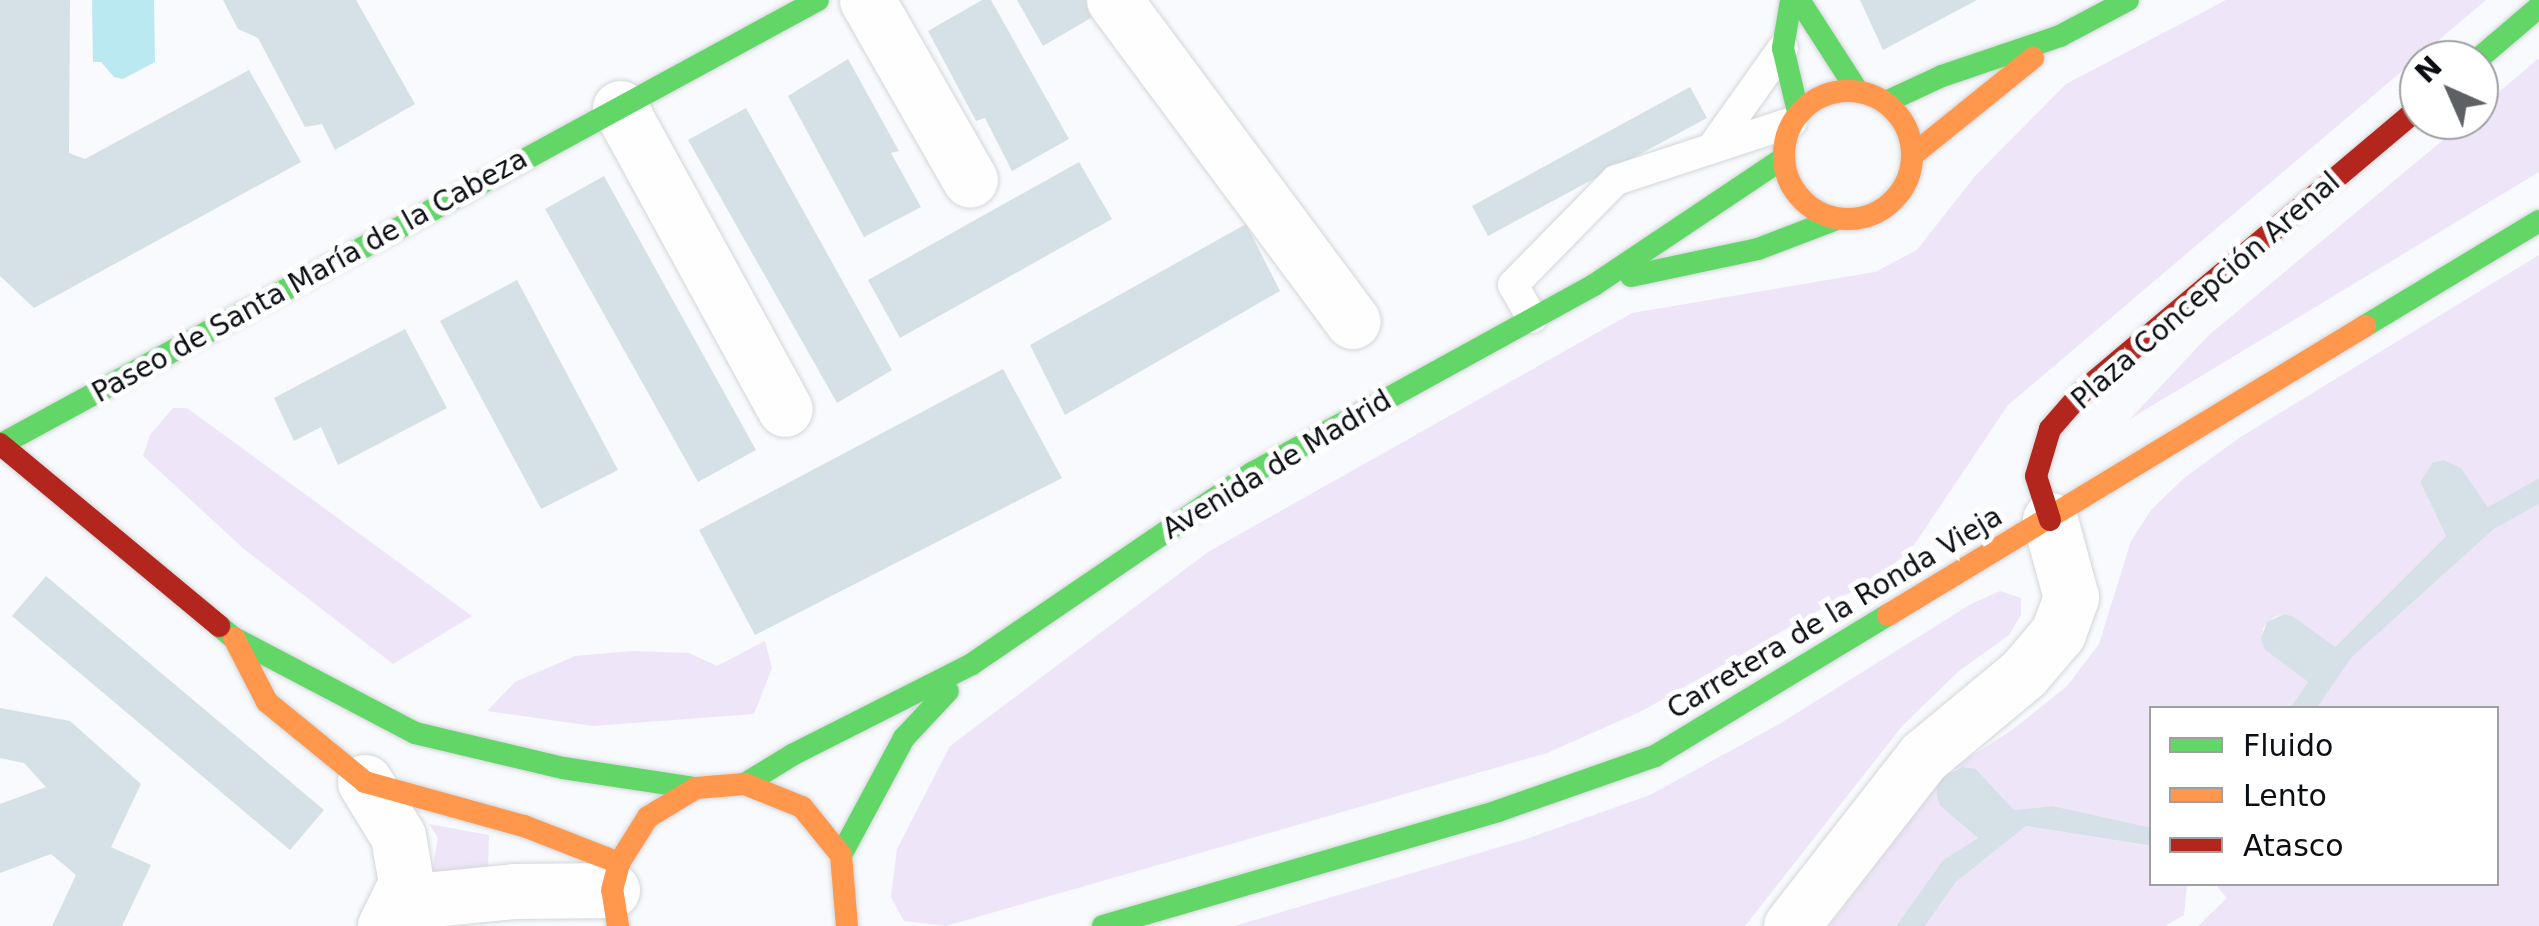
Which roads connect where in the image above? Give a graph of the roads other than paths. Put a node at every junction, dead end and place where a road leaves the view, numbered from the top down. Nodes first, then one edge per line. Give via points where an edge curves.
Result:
1 (818, 0) edge
2 (866, 0) edge
3 (1114, 0) edge
4 (1791, 0) edge
5 (1799, 0) edge
6 (2128, 0) edge
7 (2539, 8) edge
8 (2060, 36) junction
9 (2499, 41) edge
10 (1783, 48) junction
11 (1857, 90) junction
12 (1886, 102) junction
13 (620, 108) junction
14 (1795, 117) junction
15 (2399, 125) edge
16 (1714, 145) junction
17 (1914, 154) junction
18 (1782, 159) junction
19 (970, 180) dead end
20 (1834, 220) junction
21 (2539, 221) edge
22 (1594, 286) junction
23 (1532, 318) junction
24 (1352, 321) dead end
25 (785, 410) dead end
26 (0, 445) edge
27 (2050, 520) junction
28 (234, 638) junction
29 (972, 664) junction
30 (365, 782) junction
31 (745, 784) junction
32 (696, 788) junction
33 (841, 855) junction
34 (616, 893) edge
35 (852, 924) edge
36 (385, 926) edge
37 (398, 926) edge
38 (1103, 926) edge
39 (1791, 926) edge

1 - 13 main road, Paseo de Santa María de la Cabeza
2 - 19 street
3 - 24 street
4 - 10 main road
5 - 11 main road
6 - 8 main road
7 - 9 main road
8 - 12 main road
8 - 17 main road
10 - 14 main road
10 - 16 lane
11 - 12 main road
11 - 14 main road via 1830,92
12 - 17 main road via 1906,124
13 - 25 street
13 - 26 main road, Paseo de Santa María de la Cabeza
14 - 16 lane
14 - 18 main road
15 - 27 main road, Plaza Concepción Arenal via 2084,390 2050,429 2036,476
16 - 23 lane via 1616,180 1512,285
17 - 20 main road via 1904,192 1873,217
18 - 20 main road via 1798,198
18 - 22 main road, Avenida de Madrid
20 - 22 main road, Avenida de Madrid via 1758,250
21 - 27 main road, Carretera de la Ronda Vieja
22 - 23 main road, Avenida de Madrid
23 - 29 main road, Avenida de Madrid via 1252,473
26 - 28 main road
27 - 38 main road, Carretera de la Ronda Vieja via 1655,756 1498,812
27 - 39 street, Plaza Concepción Arenal via 2072,597 2058,633 2022,674 1923,757
28 - 30 main road via 267,702
28 - 32 main road via 415,733 563,768
29 - 31 main road, Avenida de Madrid
29 - 33 main road, Avenida de Madrid via 904,738
30 - 34 main road via 524,826
30 - 36 street via 398,836 406,883
31 - 32 main road
31 - 33 main road via 802,807
32 - 34 main road via 648,816
33 - 35 main road
34 - 37 street via 433,899

